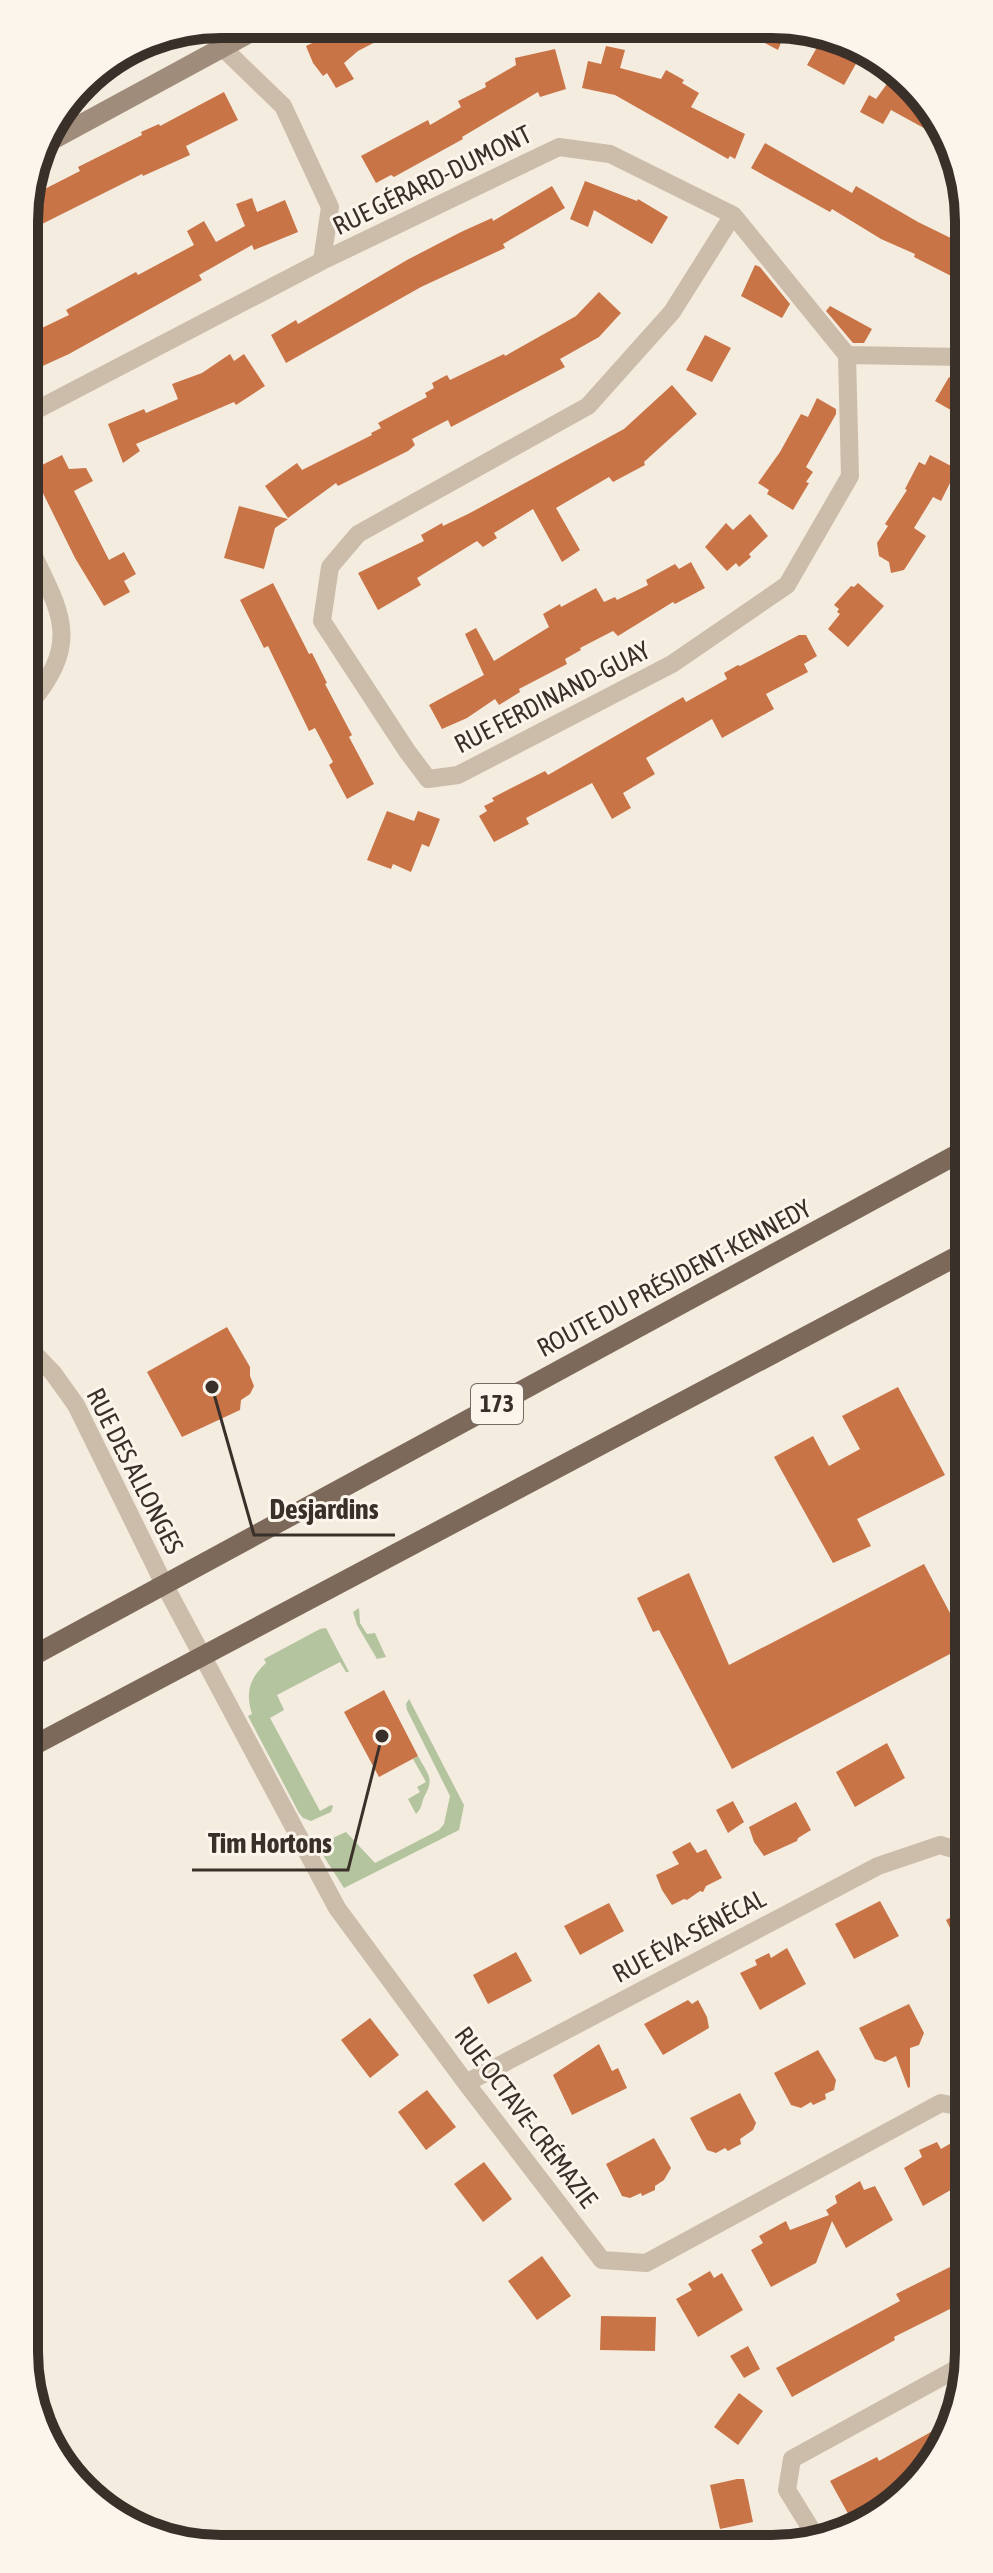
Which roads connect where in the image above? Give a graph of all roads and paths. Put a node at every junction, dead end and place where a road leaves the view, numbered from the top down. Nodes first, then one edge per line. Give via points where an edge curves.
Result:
1 (241, 38) edge
2 (223, 48) junction
3 (60, 136) edge
4 (733, 215) junction
5 (322, 261) junction
6 (847, 355) junction
7 (955, 357) edge
8 (38, 409) edge
9 (38, 566) edge
10 (38, 694) edge
11 (955, 1155) edge
12 (955, 1257) edge
13 (38, 1357) edge
14 (164, 1584) junction
15 (38, 1653) edge
16 (202, 1656) junction
17 (38, 1743) edge
18 (955, 1849) edge
19 (466, 2083) junction
20 (955, 2106) edge
21 (954, 2370) edge
22 (812, 2530) edge

1 - 2 street
2 - 3 street
2 - 5 street via 283,106 330,207
4 - 5 street, RUE GÉRARD-DUMONT via 610,154 559,147
4 - 6 street, RUE GÉRARD-DUMONT
4 - 6 street, RUE FERDINAND-GUAY via 672,312 588,406 358,534 330,567 322,621 428,779 458,775 672,664 787,585 850,476
5 - 8 street, RUE GÉRARD-DUMONT
6 - 7 street
9 - 10 street via 60,613 63,647
11 - 14 main road, ROUTE DU PRÉSIDENT-KENNEDY / 173
12 - 16 main road
13 - 14 street, RUE DES ALLONGES via 76,1405
14 - 15 main road, ROUTE DU PRÉSIDENT-KENNEDY / 173
14 - 16 street, RUE DES ALLONGES
16 - 17 main road
16 - 19 street, RUE OCTAVE-CRÉMAZIE via 337,1908
18 - 19 street, RUE ÉVA-SÉNÉCAL via 940,1845 878,1866
19 - 20 street, RUE OCTAVE-CRÉMAZIE via 602,2260 646,2263 941,2103
21 - 22 street via 792,2459 787,2490

